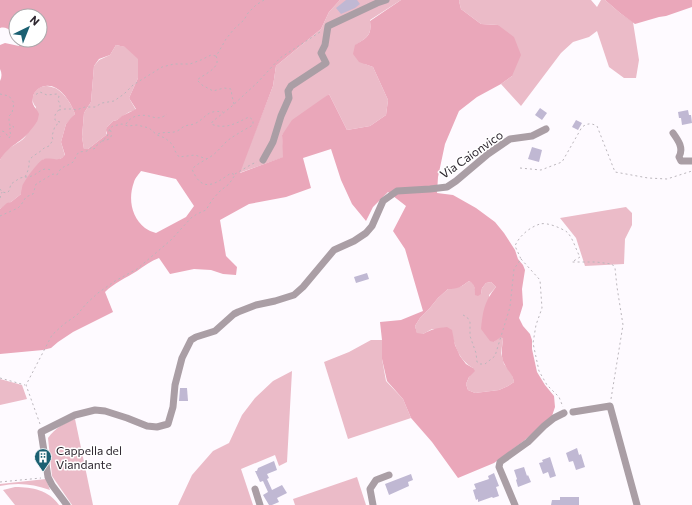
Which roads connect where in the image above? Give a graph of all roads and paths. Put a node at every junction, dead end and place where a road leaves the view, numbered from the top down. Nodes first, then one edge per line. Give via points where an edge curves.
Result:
1 (264, 0) edge
2 (386, 0) edge
3 (328, 26) junction
4 (216, 56) junction
5 (0, 94) edge
6 (35, 95) dead end
7 (234, 104) junction
8 (59, 110) junction
9 (223, 113) junction
10 (167, 114) dead end
11 (125, 125) junction
12 (110, 128) junction
13 (546, 129) dead end
14 (0, 133) edge
15 (673, 133) dead end
16 (157, 134) junction
17 (101, 141) junction
18 (207, 159) junction
19 (262, 160) joint
20 (692, 161) edge
21 (520, 168) dead end
22 (53, 170) dead end
23 (692, 171) edge
24 (235, 175) junction
25 (25, 177) junction
26 (0, 189) edge
27 (2, 192) junction
28 (0, 198) edge
29 (0, 216) edge
30 (521, 259) junction
31 (463, 315) dead end
32 (0, 378) edge
33 (26, 385) junction
34 (610, 406) junction
35 (573, 412) dead end
36 (564, 413) joint
37 (38, 420) dead end
38 (389, 475) dead end
39 (48, 477) junction
40 (0, 482) edge
41 (255, 488) dead end
42 (67, 505) edge
43 (260, 505) edge
44 (374, 505) edge
45 (515, 505) edge
46 (637, 505) edge

1 - 4 path via 234,29
2 - 3 street
3 - 7 path via 280,58
3 - 19 street via 326,45 321,54 326,63 291,86 273,142
4 - 7 path via 217,65 197,80 213,91 231,89
4 - 8 path via 211,54 190,64 162,67 133,85 114,101 95,107
5 - 14 path via 8,96 14,102 9,116 10,126 14,127 9,129 11,136 9,138 5,132
6 - 8 path via 40,92 58,95
7 - 9 path
8 - 25 path via 55,120 60,122 55,126 53,140 31,159
9 - 16 path via 211,112 195,124 185,126 176,132
9 - 18 path via 211,124 229,127 249,117 254,125 225,142
10 - 11 path via 156,118 133,116
11 - 12 path
11 - 16 path via 150,128
12 - 17 path via 107,137
12 - 17 path via 112,134 109,140
13 - 39 street, Via Caionvico via 532,136 510,139 447,187 397,191 383,202 366,233 334,250 294,295 238,312 214,331 191,340 182,358 168,424 147,426 95,410 75,416 42,432
15 - 20 street via 681,146 681,160
16 - 18 path via 173,145 179,157 195,155
17 - 29 path via 94,149 92,147 79,152 73,162 60,168 57,175 53,174 36,184 33,194 26,197 18,208
18 - 24 path via 192,169 202,183 208,185 231,173
19 - 24 path
21 - 23 path via 541,170 562,162 582,127 587,123 597,126 614,172 667,179
22 - 25 path via 44,169 35,175
24 - 33 path via 206,210 191,218 171,240 137,269 98,293 77,315 52,335
25 - 27 path via 11,184 7,193
26 - 27 path
27 - 28 path
30 - 31 path via 514,269 510,307 495,356 485,364 478,362 470,336 470,322
30 - 34 path via 515,246 517,241 527,231 542,224 556,226 568,233 580,257 572,262 612,264 615,268 623,325
30 - 36 path via 540,280 542,308 533,343 539,371 547,385 559,397
32 - 33 path
33 - 37 path
34 - 35 street
34 - 46 street
36 - 45 street via 554,418 528,442 500,462 499,467
38 - 44 street via 376,480 370,489
39 - 40 path
39 - 42 street, Via Caionvico
41 - 43 street

